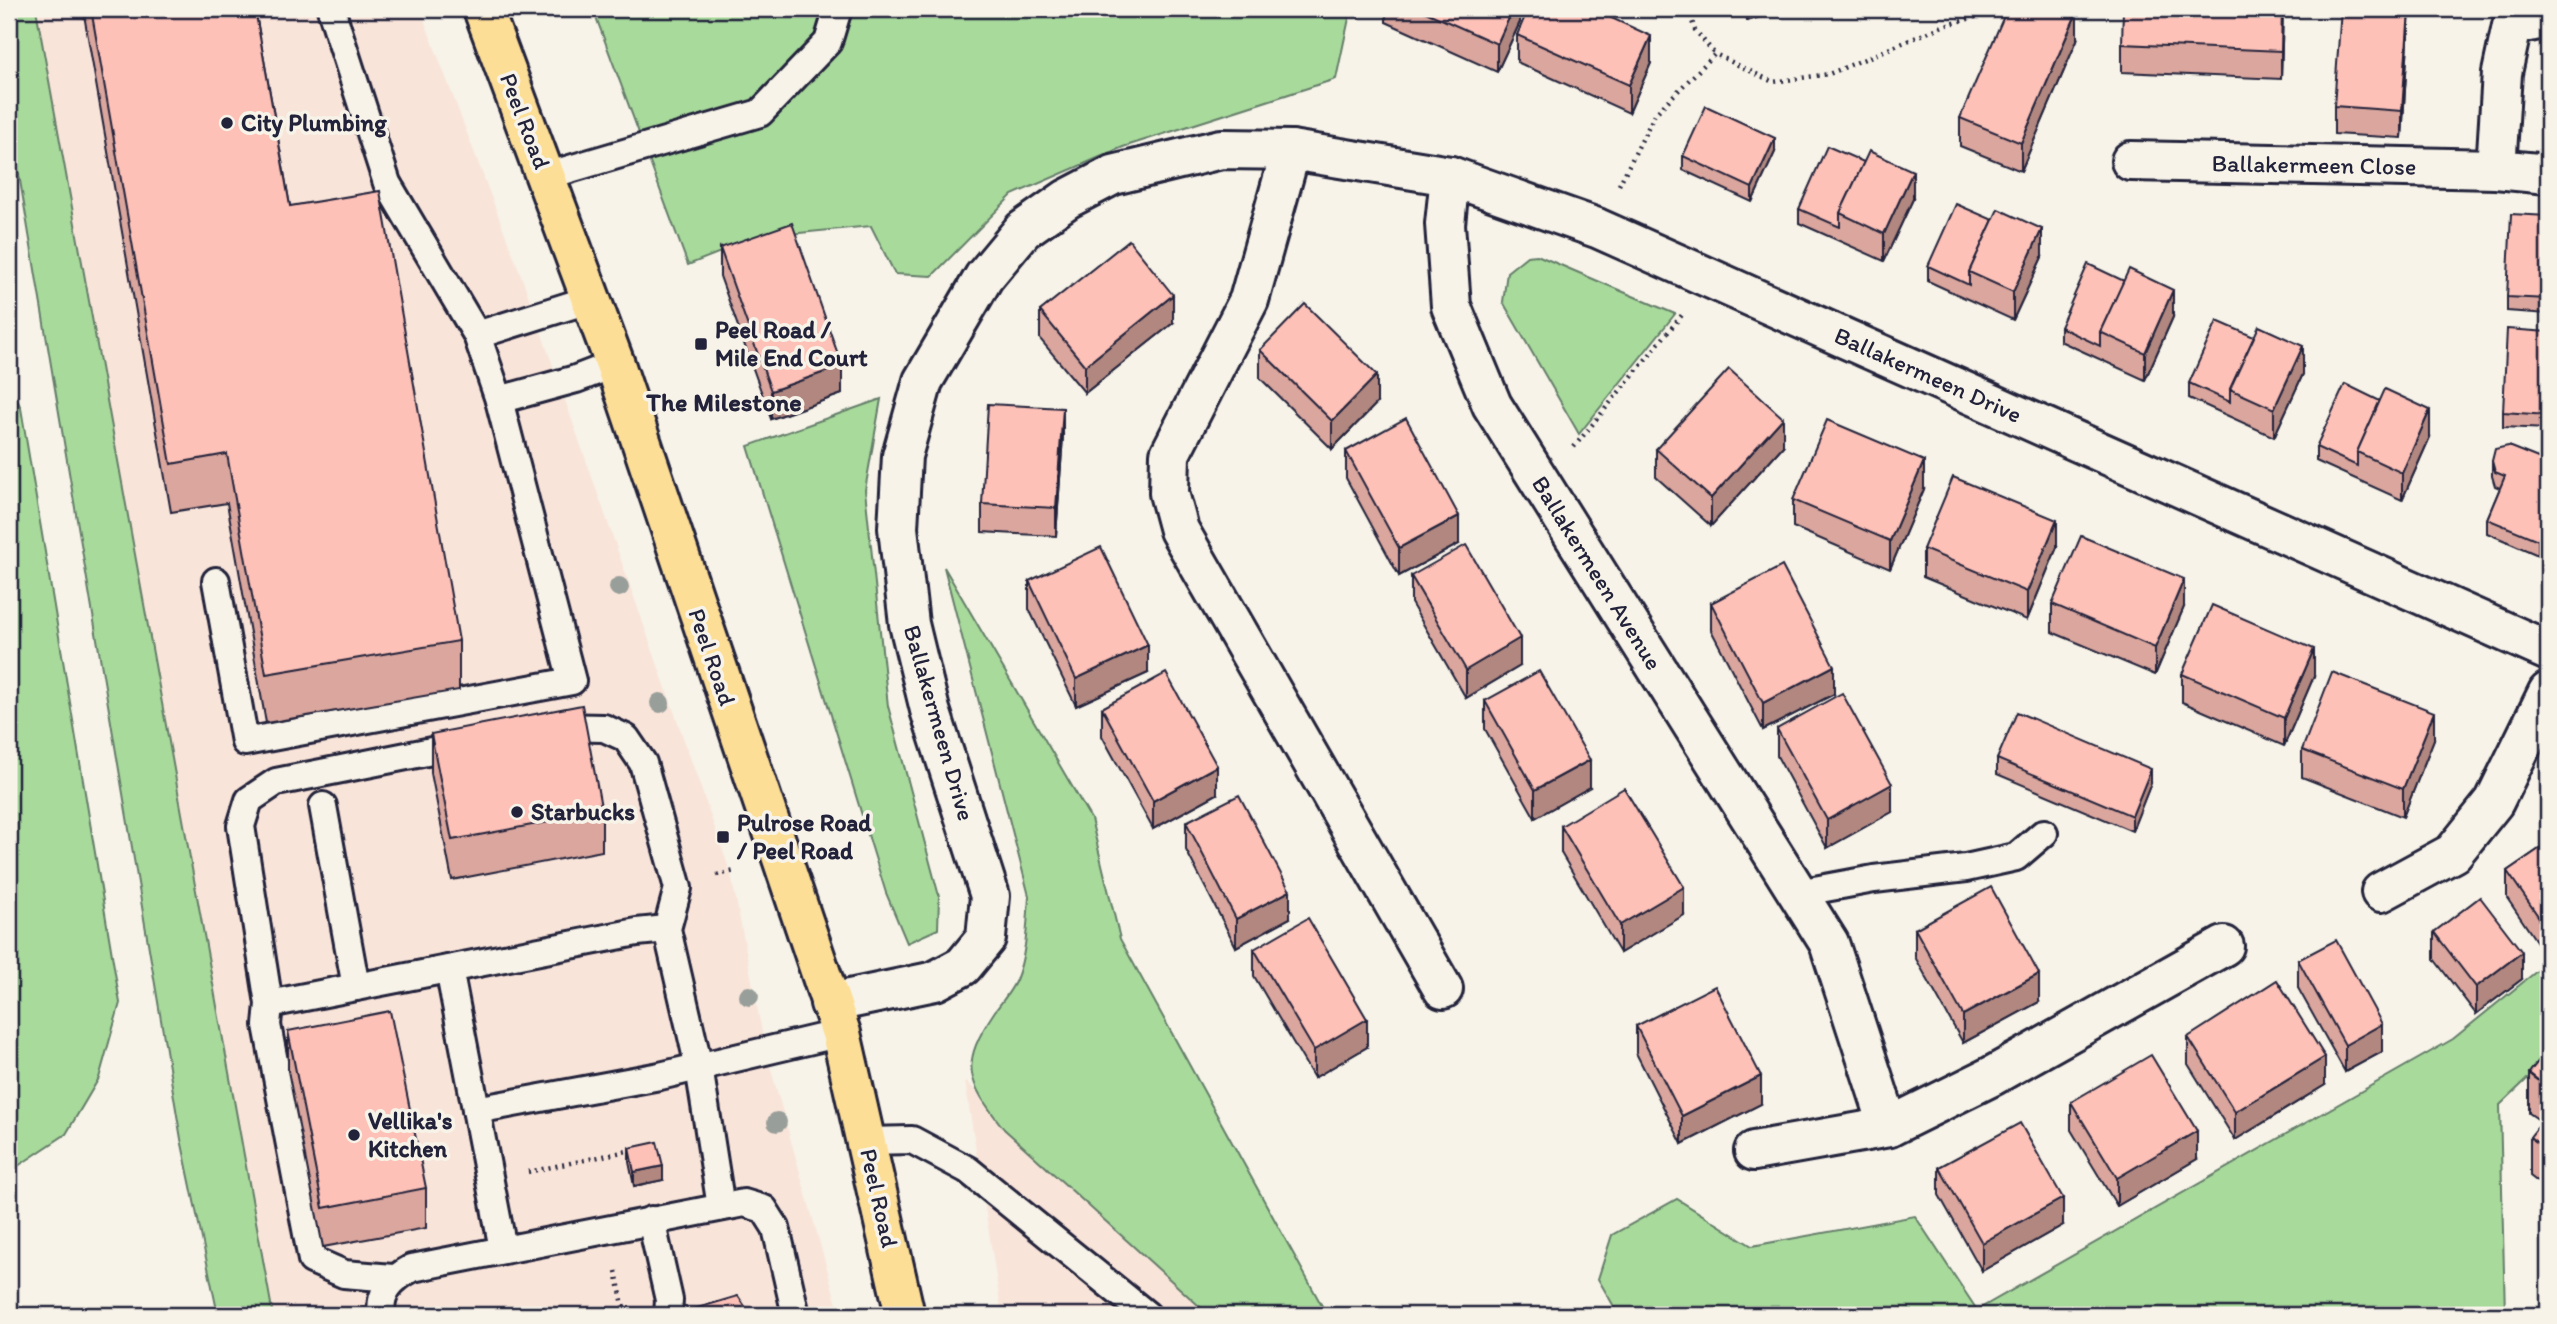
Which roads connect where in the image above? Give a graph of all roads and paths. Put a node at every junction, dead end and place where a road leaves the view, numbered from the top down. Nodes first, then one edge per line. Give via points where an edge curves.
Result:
1 (331, 9) edge
2 (483, 9) edge
3 (838, 9) edge
4 (1688, 9) edge
5 (2004, 9) edge
6 (2548, 21) edge
7 (1716, 54) junction
8 (1291, 150) junction
9 (2132, 161) dead end
10 (2496, 169) junction
11 (2548, 174) edge
12 (545, 176) junction
13 (1450, 176) junction
14 (1619, 187) dead end
15 (591, 299) junction
16 (1686, 309) dead end
17 (477, 335) junction
18 (615, 364) junction
19 (499, 400) junction
20 (1538, 478) junction
21 (216, 581) dead end
22 (2548, 651) edge
23 (2548, 692) edge
24 (531, 731) edge
25 (490, 739) edge
26 (323, 806) dead end
27 (2043, 833) dead end
28 (2381, 892) dead end
29 (1798, 893) junction
30 (667, 929) junction
31 (2224, 946) dead end
32 (449, 969) junction
33 (356, 987) junction
34 (1443, 989) dead end
35 (269, 1004) junction
36 (835, 1018) junction
37 (699, 1067) junction
38 (476, 1110) junction
39 (1889, 1127) junction
40 (866, 1141) junction
41 (635, 1149) edge
42 (1754, 1151) dead end
43 (524, 1173) dead end
44 (733, 1205) junction
45 (651, 1220) junction
46 (503, 1249) junction
47 (393, 1278) junction
48 (382, 1315) edge
49 (668, 1315) edge
50 (796, 1315) edge
51 (905, 1315) edge
52 (1147, 1315) edge

1 - 17 lane via 387,183
2 - 12 highway, Peel Road
3 - 12 lane via 828,43 760,113
4 - 7 path via 1695,30
5 - 7 path via 1943,26 1829,74 1773,82
6 - 10 street via 2512,26 2502,73
7 - 14 path via 1655,114
8 - 13 street, Ballakermeen Drive
8 - 34 street via 1250,300 1170,454 1169,493 1179,530
8 - 36 street, Ballakermeen Drive via 1221,149 1113,175 1067,199 1023,230 984,277 923,381 902,456 898,528 909,624 930,710 989,896 986,938 963,965 934,981
9 - 10 street, Ballakermeen Close
10 - 11 street, Ballakermeen Close
12 - 15 highway, Peel Road
13 - 20 street, Ballakermeen Avenue via 1445,225 1451,306 1492,405
13 - 22 street, Ballakermeen Drive via 1609,233
15 - 17 lane
15 - 18 highway, Peel Road
16 - 20 path via 1573,448
17 - 19 lane
18 - 19 lane
18 - 36 highway, Peel Road
19 - 21 lane via 572,681 245,742
20 - 29 street, Ballakermeen Avenue
23 - 28 street via 2494,802 2453,853
24 - 30 lane via 557,726 604,728 626,738 643,763 678,888
25 - 35 lane via 276,782 249,800 241,826
26 - 33 lane
27 - 29 lane via 2016,857 1966,869 1874,878
29 - 39 street, Ballakermeen Avenue via 1829,943
30 - 32 lane
30 - 37 lane
31 - 39 street via 1992,1076
32 - 33 lane
32 - 38 lane
33 - 35 lane
35 - 47 lane via 267,1025 312,1261 344,1274
36 - 37 lane
36 - 40 highway, Peel Road
37 - 38 lane
37 - 44 lane
38 - 46 lane
39 - 42 street
40 - 51 highway, Peel Road
40 - 52 lane via 912,1140 968,1170
41 - 43 path
44 - 45 lane
44 - 50 lane via 764,1209 776,1228
45 - 46 lane
45 - 49 lane via 669,1300
46 - 47 lane via 412,1268
47 - 48 lane via 379,1302

